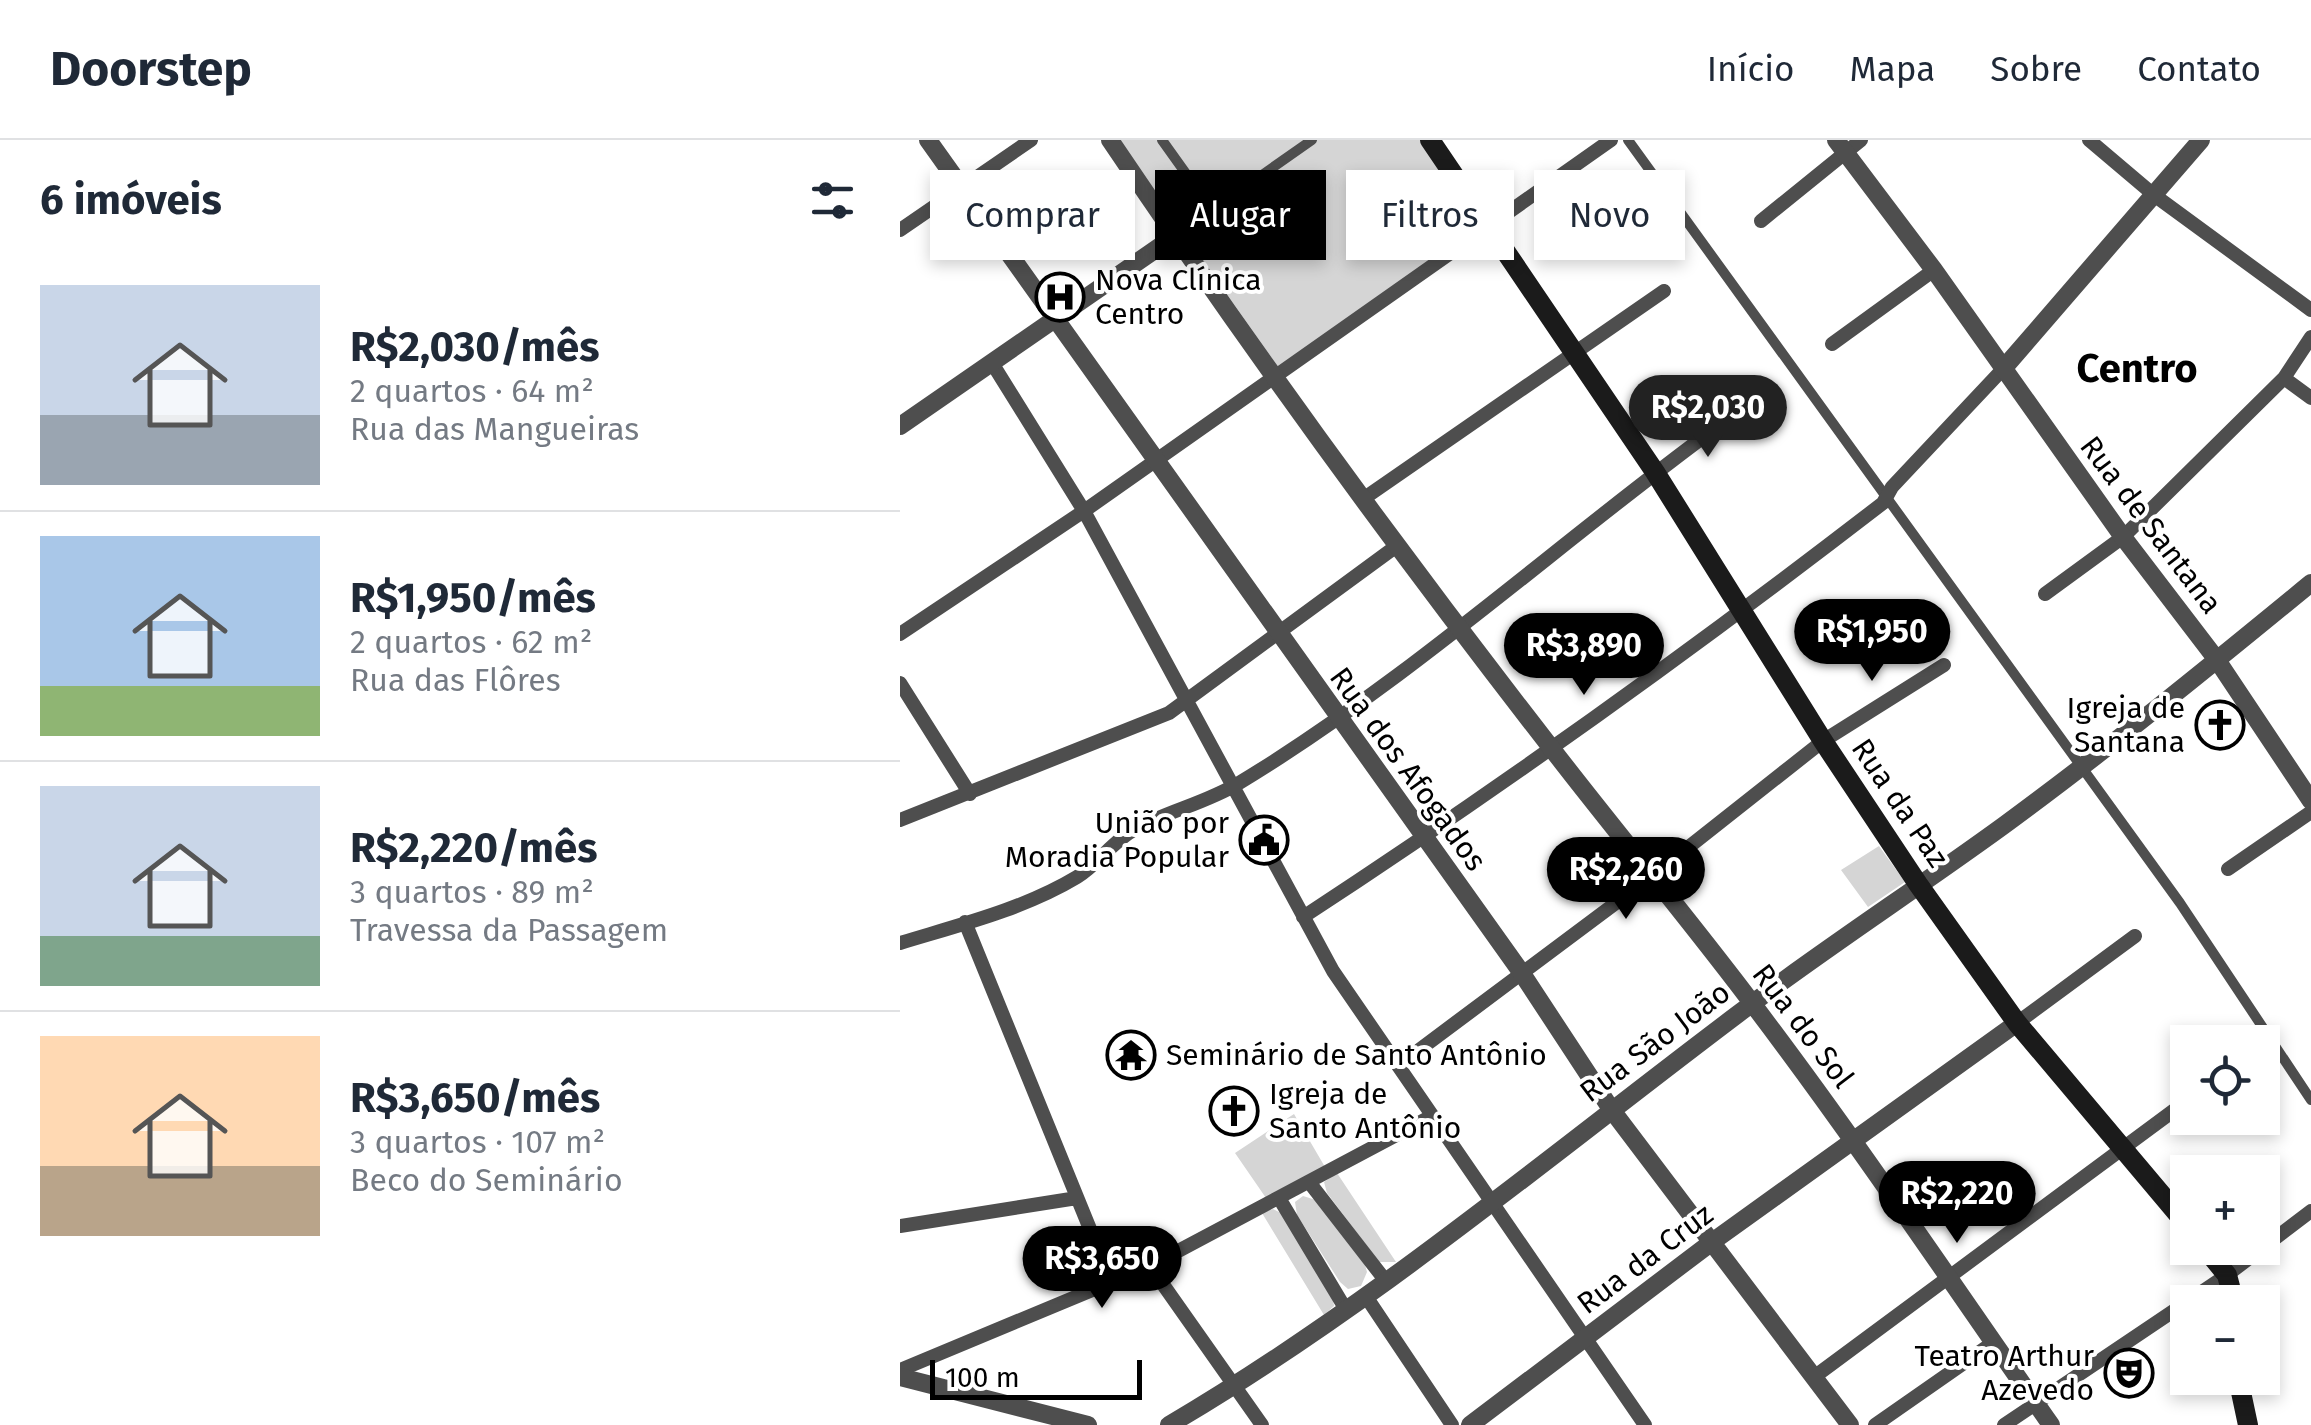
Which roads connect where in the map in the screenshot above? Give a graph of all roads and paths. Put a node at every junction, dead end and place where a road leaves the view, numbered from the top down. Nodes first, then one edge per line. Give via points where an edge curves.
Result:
1 (928, 140) edge
2 (1031, 140) edge
3 (1110, 140) edge
4 (1162, 140) edge
5 (1312, 140) edge
6 (1430, 140) edge
7 (1611, 140) edge
8 (1628, 140) edge
9 (1861, 140) edge
10 (2089, 140) edge
11 (2201, 140) edge
12 (1841, 147) edge
13 (949, 170) edge
14 (987, 170) edge
15 (1183, 170) edge
16 (1269, 170) edge
17 (1451, 170) edge
18 (2154, 195) junction
19 (1155, 206) edge
20 (1514, 208) edge
21 (930, 209) edge
22 (1761, 221) dead end
23 (900, 230) edge
24 (1155, 250) edge
25 (1013, 260) edge
26 (1192, 260) edge
27 (1440, 260) edge
28 (1512, 260) edge
29 (1934, 270) junction
30 (1664, 290) dead end
31 (2311, 310) edge
32 (1055, 319) junction
33 (2311, 338) edge
34 (1832, 344) dead end
35 (1572, 352) junction
36 (992, 363) junction
37 (2003, 370) junction
38 (1274, 378) junction
39 (2284, 378) junction
40 (2311, 398) edge
41 (1736, 413) dead end
42 (900, 426) edge
43 (1155, 460) junction
44 (1655, 472) junction
45 (1887, 496) junction
46 (1363, 499) junction
47 (1084, 511) junction
48 (2123, 537) junction
49 (1398, 545) junction
50 (2311, 583) edge
51 (2045, 594) dead end
52 (1741, 612) junction
53 (1462, 628) junction
54 (1278, 633) junction
55 (900, 634) edge
56 (2217, 660) junction
57 (1944, 665) dead end
58 (900, 683) edge
59 (1188, 701) junction
60 (1338, 719) junction
61 (1822, 741) junction
62 (1551, 749) junction
63 (2082, 766) junction
64 (1235, 786) junction
65 (970, 794) junction
66 (2311, 800) edge
67 (2311, 812) edge
68 (900, 820) edge
69 (1424, 838) junction
70 (2228, 869) dead end
71 (1652, 876) junction
72 (1918, 884) junction
73 (1303, 916) junction
74 (966, 922) junction
75 (2135, 936) dead end
76 (900, 943) edge
77 (1521, 972) junction
78 (1752, 1003) junction
79 (2017, 1023) junction
80 (1399, 1065) junction
81 (2311, 1100) edge
82 (1612, 1109) junction
83 (2170, 1113) edge
84 (1432, 1116) junction
85 (1855, 1140) junction
86 (2123, 1147) junction
87 (1309, 1182) junction
88 (1077, 1198) junction
89 (1279, 1198) junction
90 (1491, 1202) junction
91 (2170, 1204) edge
92 (2311, 1211) edge
93 (900, 1226) edge
94 (1712, 1242) junction
95 (2219, 1265) edge
96 (1150, 1266) junction
97 (2227, 1274) junction
98 (1951, 1277) junction
99 (1385, 1280) junction
100 (1112, 1283) junction
101 (2230, 1285) edge
102 (1364, 1295) junction
103 (1345, 1308) junction
104 (1585, 1338) junction
105 (1994, 1342) junction
106 (900, 1374) edge
107 (1814, 1377) junction
108 (1235, 1386) junction
109 (2242, 1395) edge
110 (2036, 1404) junction
111 (1088, 1425) edge
112 (1169, 1425) edge
113 (1262, 1425) edge
114 (1452, 1425) edge
115 (1470, 1425) edge
116 (1645, 1425) edge
117 (1850, 1425) edge
118 (1875, 1425) edge
119 (2004, 1425) edge
120 (2051, 1425) edge
121 (2248, 1425) edge

1 - 13 street, Rua dos Afogados
2 - 14 street
3 - 19 street, Rua do Sol
4 - 15 street
5 - 16 street
6 - 17 main road, Rua da Paz
7 - 20 street
8 - 45 street
9 - 12 street
10 - 18 street
11 - 18 street
12 - 22 street
12 - 29 street, Rua de Santana
18 - 31 street
18 - 37 street
21 - 23 street
24 - 32 street
25 - 32 street, Rua dos Afogados
26 - 38 street, Rua do Sol
27 - 38 street
28 - 35 main road, Rua da Paz
29 - 34 street
29 - 37 street, Rua de Santana
30 - 35 street
32 - 36 street
32 - 43 street, Rua dos Afogados
33 - 39 street
35 - 44 main road, Rua da Paz
35 - 46 street
36 - 42 street
36 - 47 street
37 - 45 street
37 - 48 street, Rua de Santana
38 - 43 street
38 - 46 street, Rua do Sol
39 - 40 street
39 - 48 street
41 - 44 street
43 - 47 street
43 - 54 street, Rua dos Afogados
44 - 52 main road, Rua da Paz
44 - 53 street
45 - 52 street
45 - 63 street
46 - 49 street, Rua do Sol
47 - 55 street
47 - 59 street
48 - 51 street
48 - 56 street, Rua de Santana
49 - 53 street, Rua do Sol
49 - 54 street
50 - 56 street, Rua São João
52 - 61 main road, Rua da Paz
52 - 62 street
53 - 60 street
53 - 62 street, Rua do Sol
54 - 59 street
54 - 60 street, Rua dos Afogados
56 - 63 street, Rua São João
56 - 66 street, Rua de Santana
57 - 61 street
58 - 65 street
59 - 64 street
59 - 65 street via 1148,724
60 - 64 street
60 - 69 street, Rua dos Afogados
61 - 71 street
61 - 72 main road, Rua da Paz
62 - 69 street
62 - 71 street, Rua do Sol
63 - 72 street, Rua São João
63 - 81 street
64 - 73 street
64 - 74 street via 1130,832 1052,890
65 - 68 street
67 - 70 street
69 - 73 street
69 - 77 street, Rua dos Afogados
71 - 77 street
71 - 78 street, Rua do Sol
72 - 78 street, Rua São João
72 - 79 main road, Rua da Paz
73 - 80 street
74 - 76 street
74 - 88 street
75 - 79 street
77 - 80 street
77 - 82 street, Rua dos Afogados
78 - 82 street, Rua São João
78 - 85 street, Rua do Sol
79 - 85 street, Rua da Cruz
79 - 86 main road, Rua da Paz
80 - 84 street
82 - 90 street, Rua São João
82 - 94 street, Rua dos Afogados
83 - 86 street
84 - 87 street
84 - 90 street
85 - 94 street, Rua da Cruz
85 - 98 street, Rua do Sol
86 - 91 main road, Rua da Paz
86 - 98 street
87 - 89 street
87 - 99 street
88 - 93 street
88 - 100 street
89 - 96 street
89 - 103 street
90 - 99 street, Rua São João
90 - 104 street
92 - 97 street
94 - 104 street, Rua da Cruz
94 - 107 street, Rua dos Afogados
95 - 97 main road
96 - 100 street
96 - 108 street
97 - 101 main road
97 - 110 street
98 - 105 street, Rua do Sol
98 - 107 street
99 - 102 street, Rua São João
100 - 106 street
102 - 103 street, Rua São João
102 - 114 street
103 - 108 street, Rua São João
104 - 115 street, Rua da Cruz
104 - 116 street
105 - 110 street, Rua do Sol
105 - 118 street
106 - 111 street
107 - 117 street, Rua dos Afogados
108 - 112 street, Rua São João
108 - 113 street
109 - 121 main road
110 - 119 street
110 - 120 street, Rua do Sol

